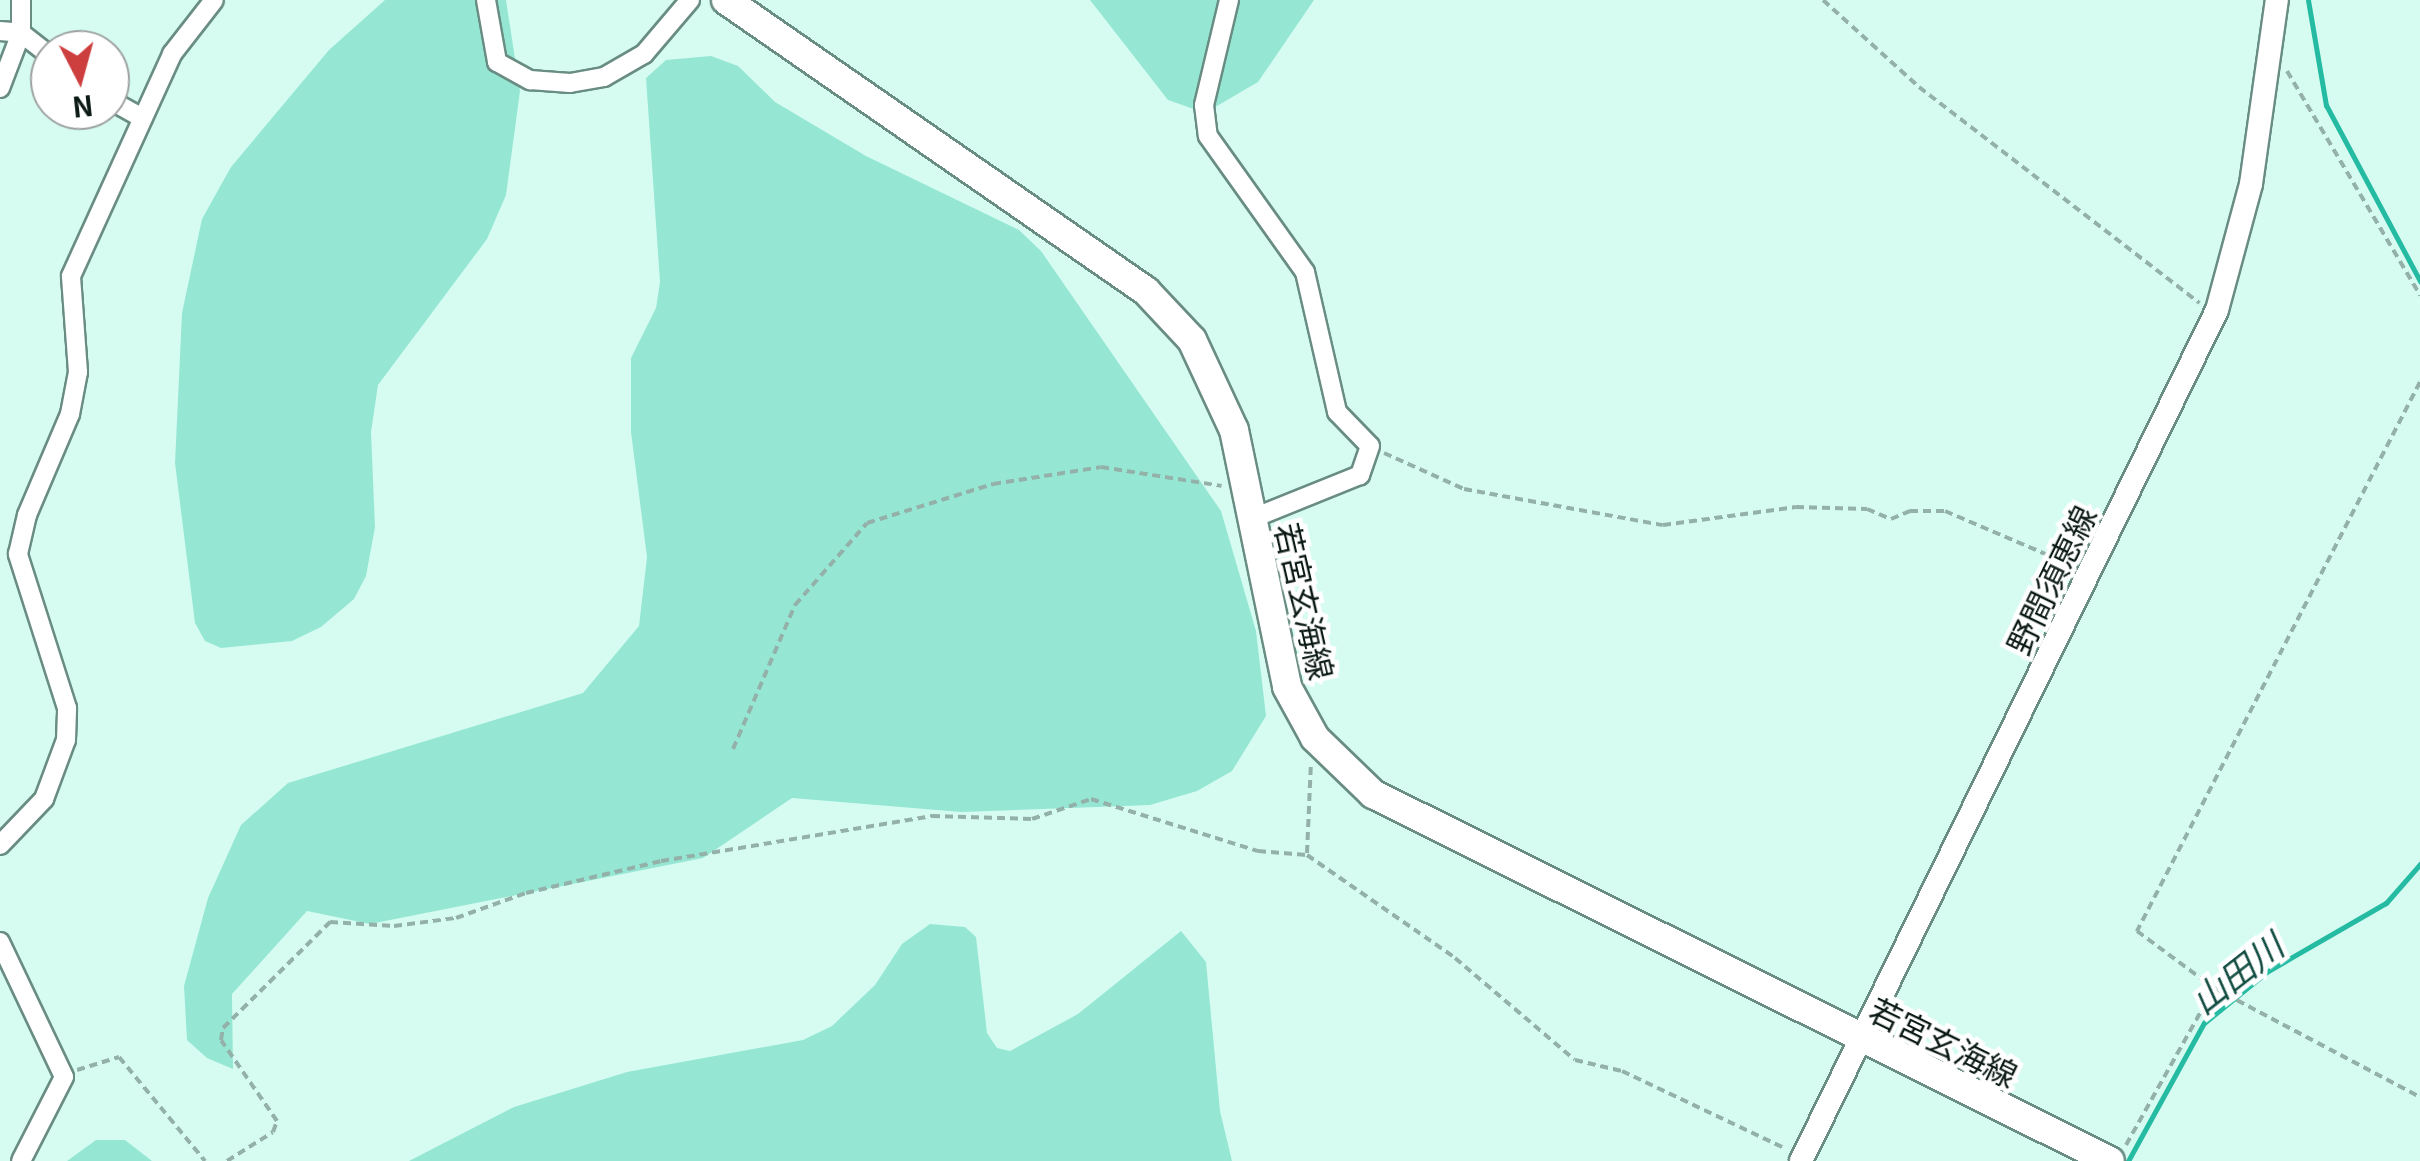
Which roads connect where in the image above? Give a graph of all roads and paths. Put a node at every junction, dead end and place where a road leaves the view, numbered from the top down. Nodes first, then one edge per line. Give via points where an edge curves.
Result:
1 (21, 0) edge
2 (214, 0) edge
3 (486, 0) edge
4 (690, 0) edge
5 (726, 0) edge
6 (1229, 0) edge
7 (1822, 0) edge
8 (2277, 0) edge
9 (0, 31) edge
10 (20, 34) junction
11 (30, 41) edge
12 (2271, 43) junction
13 (0, 88) edge
14 (130, 111) edge
15 (142, 118) junction
16 (2420, 295) edge
17 (2218, 310) junction
18 (2420, 382) edge
19 (1370, 446) junction
20 (1246, 488) junction
21 (1252, 519) junction
22 (2089, 573) junction
23 (1314, 738) junction
24 (733, 749) dead end
25 (0, 845) edge
26 (1307, 854) junction
27 (0, 942) edge
28 (2214, 988) junction
29 (1861, 1039) junction
30 (64, 1077) junction
31 (2420, 1097) edge
32 (2116, 1155) edge
33 (1802, 1159) edge
34 (20, 1161) edge
35 (205, 1161) edge
36 (227, 1161) edge

1 - 10 street
2 - 15 street via 172,54
3 - 4 street via 497,62 530,80 570,83 604,78 644,54
5 - 20 main road, 若宮玄海線 via 1146,291 1204,358 1234,430
6 - 19 street via 1204,105 1208,136 1304,272 1338,412
7 - 17 path via 1919,87 2193,300
8 - 12 main road, 野間須恵線
9 - 10 street
10 - 11 street
10 - 13 street
12 - 16 path
12 - 17 main road, 野間須恵線 via 2244,218
14 - 15 street
15 - 25 street via 71,276 78,372 70,414 26,515 18,554 67,708 66,740 44,799
17 - 22 main road, 野間須恵線
18 - 28 path via 2137,932
19 - 21 street via 1360,475
19 - 22 path via 1464,489 1663,525 1796,507 1867,508 1891,519 1910,511 1945,511
20 - 21 main road, 若宮玄海線
20 - 24 path via 1101,466 993,484 868,523 795,605
21 - 23 main road, 若宮玄海線 via 1273,642
22 - 29 main road, 野間須恵線
23 - 26 path
23 - 29 main road, 若宮玄海線 via 1373,794 1419,821
26 - 33 path via 1455,958 1575,1060 1622,1071
26 - 36 path via 1258,851 1091,799 1032,819 932,816 661,861 526,893 456,918 394,926 330,922 223,1028 221,1040 277,1122 273,1132
27 - 30 street
28 - 31 path
28 - 32 path
29 - 32 main road, 若宮玄海線
29 - 33 main road, 野間須恵線
30 - 34 street
30 - 35 path via 98,1059 119,1057

